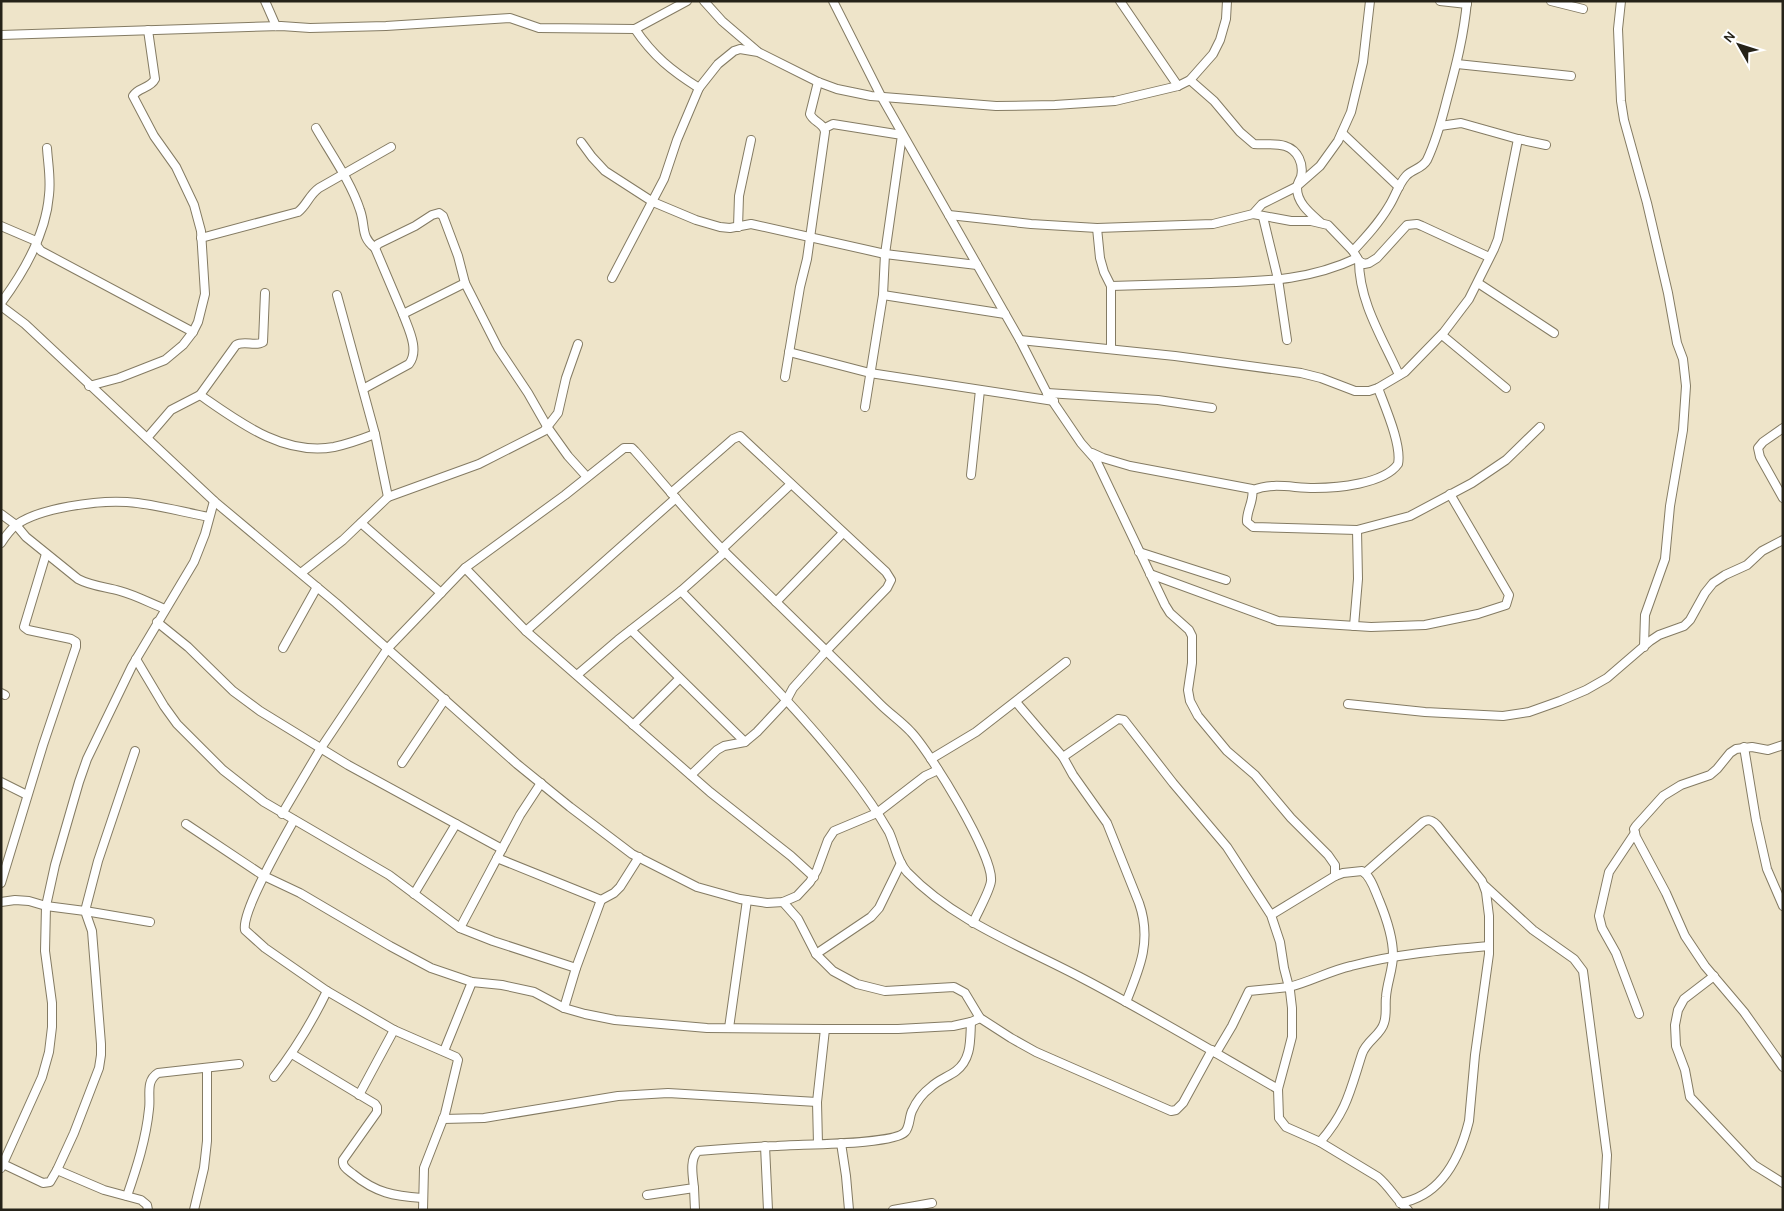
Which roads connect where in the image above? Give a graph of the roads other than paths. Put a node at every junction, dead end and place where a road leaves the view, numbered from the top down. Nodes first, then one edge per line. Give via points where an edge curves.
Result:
1 (265, 1) edge
2 (687, 1) edge
3 (704, 1) edge
4 (833, 1) edge
5 (1120, 1) edge
6 (1227, 1) edge
7 (1370, 1) edge
8 (1440, 1) edge
9 (1551, 1) edge
10 (1621, 1) edge
11 (1467, 2) edge
12 (1583, 10) dead end
13 (276, 26) junction
14 (635, 29) junction
15 (148, 30) junction
16 (1, 36) edge
17 (758, 52) junction
18 (1457, 64) junction
19 (1571, 76) dead end
20 (1190, 80) junction
21 (818, 82) junction
22 (1178, 86) junction
23 (699, 88) junction
24 (881, 96) junction
25 (1440, 126) junction
26 (316, 128) dead end
27 (825, 128) junction
28 (1342, 133) junction
29 (902, 135) junction
30 (1518, 139) junction
31 (751, 140) dead end
32 (582, 142) dead end
33 (1546, 145) dead end
34 (391, 147) dead end
35 (47, 148) dead end
36 (343, 174) junction
37 (1296, 187) junction
38 (1400, 187) junction
39 (652, 202) junction
40 (1253, 214) junction
41 (949, 215) junction
42 (1263, 217) junction
43 (1322, 223) junction
44 (1, 226) edge
45 (738, 226) junction
46 (1097, 228) junction
47 (201, 238) junction
48 (810, 238) junction
49 (36, 241) junction
50 (376, 248) junction
51 (885, 254) junction
52 (1357, 257) junction
53 (1489, 257) junction
54 (977, 266) junction
55 (612, 278) dead end
56 (1278, 279) junction
57 (465, 283) junction
58 (1478, 283) junction
59 (1111, 286) junction
60 (265, 293) dead end
61 (336, 295) dead end
62 (883, 295) junction
63 (1, 305) edge
64 (403, 314) junction
65 (1005, 314) junction
66 (193, 332) junction
67 (1554, 333) dead end
68 (1442, 335) junction
69 (1020, 340) junction
70 (1287, 340) dead end
71 (578, 344) dead end
72 (1111, 349) junction
73 (789, 352) junction
74 (870, 373) junction
75 (1400, 375) junction
76 (786, 377) dead end
77 (89, 386) junction
78 (1378, 388) junction
79 (1506, 388) dead end
80 (363, 390) junction
81 (980, 390) junction
82 (1047, 393) junction
83 (200, 394) junction
84 (1054, 402) junction
85 (865, 407) dead end
86 (1212, 408) dead end
87 (1540, 426) dead end
88 (548, 428) junction
89 (1783, 428) edge
90 (375, 434) junction
91 (147, 438) junction
92 (1090, 452) junction
93 (971, 475) dead end
94 (587, 477) junction
95 (792, 484) junction
96 (1253, 490) junction
97 (1450, 494) junction
98 (673, 495) junction
99 (388, 497) junction
100 (1783, 498) edge
101 (214, 502) junction
102 (1, 514) edge
103 (210, 517) junction
104 (362, 523) junction
105 (16, 525) junction
106 (1357, 530) junction
107 (843, 533) junction
108 (1783, 540) edge
109 (1, 543) edge
110 (723, 550) junction
111 (1139, 552) junction
112 (46, 554) junction
113 (465, 568) junction
114 (301, 573) junction
115 (1150, 574) junction
116 (1226, 580) dead end
117 (317, 587) junction
118 (681, 591) junction
119 (441, 593) junction
120 (776, 602) junction
121 (165, 609) junction
122 (157, 622) junction
123 (1354, 626) junction
124 (631, 630) junction
125 (526, 631) junction
126 (283, 648) dead end
127 (388, 648) junction
128 (1644, 648) junction
129 (827, 650) junction
130 (136, 658) junction
131 (1066, 662) dead end
132 (577, 675) junction
133 (679, 679) junction
134 (445, 700) junction
135 (786, 701) junction
136 (1016, 702) junction
137 (1348, 704) dead end
138 (633, 725) junction
139 (745, 742) junction
140 (1783, 745) edge
141 (1744, 747) junction
142 (321, 748) junction
143 (135, 751) dead end
144 (1063, 757) junction
145 (932, 759) junction
146 (402, 763) dead end
147 (938, 770) junction
148 (691, 775) junction
149 (1, 782) edge
150 (541, 783) junction
151 (27, 795) junction
152 (877, 812) junction
153 (282, 814) junction
154 (294, 820) junction
155 (186, 824) dead end
156 (456, 824) junction
157 (1635, 833) junction
158 (502, 848) junction
159 (639, 857) junction
160 (497, 858) junction
161 (901, 863) junction
162 (1366, 873) junction
163 (264, 876) junction
164 (1335, 876) junction
165 (814, 877) junction
166 (1, 883) edge
167 (1485, 886) junction
168 (414, 894) junction
169 (601, 900) junction
170 (747, 900) junction
171 (1, 902) edge
172 (783, 902) junction
173 (46, 906) junction
174 (1783, 906) edge
175 (84, 911) junction
176 (1271, 916) junction
177 (150, 922) dead end
178 (973, 923) junction
179 (460, 928) junction
180 (1489, 946) junction
181 (816, 954) junction
182 (1393, 956) junction
183 (576, 968) junction
184 (1714, 976) junction
185 (472, 982) junction
186 (1289, 987) junction
187 (327, 991) junction
188 (1126, 1002) junction
189 (564, 1008) junction
190 (1639, 1014) dead end
191 (980, 1018) junction
192 (971, 1022) junction
193 (730, 1028) junction
194 (824, 1029) junction
195 (394, 1030) junction
196 (444, 1051) junction
197 (1214, 1052) junction
198 (292, 1054) junction
199 (239, 1064) dead end
200 (1783, 1067) edge
201 (207, 1068) junction
202 (274, 1077) dead end
203 (1278, 1089) junction
204 (359, 1095) junction
205 (817, 1102) junction
206 (443, 1119) junction
207 (1320, 1142) junction
208 (841, 1143) junction
209 (818, 1144) junction
210 (765, 1146) junction
211 (2, 1166) edge
212 (57, 1170) junction
213 (1783, 1183) edge
214 (694, 1188) junction
215 (647, 1195) dead end
216 (127, 1196) junction
217 (422, 1198) junction
218 (932, 1203) dead end
219 (1400, 1203) junction
220 (148, 1210) edge
221 (194, 1210) edge
222 (423, 1210) edge
223 (695, 1210) edge
224 (768, 1210) edge
225 (849, 1210) edge
226 (892, 1210) edge
227 (1408, 1210) edge
228 (1604, 1210) edge

1 - 13 street
2 - 14 street
3 - 17 street
4 - 24 street
5 - 22 street
6 - 20 street via 1220,40 1213,54
7 - 28 street via 1363,62
8 - 11 street
9 - 12 street
10 - 128 street via 1618,29 1624,120 1668,293 1685,367 1686,386 1683,430 1664,559 1645,615
11 - 18 street
13 - 14 street via 386,26 510,18 539,28
13 - 15 street
14 - 23 street via 656,57
15 - 16 street
15 - 47 street via 155,79 133,96 154,136 176,167 194,205
17 - 21 street
17 - 23 street via 734,51 718,64
18 - 19 street
18 - 25 street
20 - 22 street
20 - 37 street via 1254,144 1286,146 1296,153 1301,176
21 - 24 street
21 - 27 street via 810,114
22 - 24 street via 1115,101 1055,105 996,106
23 - 39 street
24 - 29 street
25 - 30 street via 1461,123
25 - 38 street via 1426,161 1422,167 1410,172
26 - 36 street
27 - 29 street via 833,124
27 - 48 street
28 - 37 street via 1320,166
28 - 38 street
29 - 41 street
29 - 51 street
30 - 33 street
30 - 53 street via 1498,239
31 - 45 street via 739,196
32 - 39 street via 605,171
34 - 36 street
35 - 49 street via 49,195
36 - 47 street via 311,193 298,212
36 - 50 street via 360,210 367,241
37 - 40 street via 1262,204
37 - 43 street via 1300,200
38 - 52 street
39 - 45 street via 720,227
39 - 55 street
40 - 42 street
40 - 46 street via 1213,224
41 - 46 street
41 - 54 street
42 - 43 street
42 - 56 street
43 - 52 street via 1328,225
44 - 49 street
45 - 48 street via 751,224
46 - 59 street via 1100,258
47 - 66 street via 205,294
48 - 51 street
48 - 73 street
49 - 63 street
49 - 66 street via 41,251
50 - 57 street via 378,244 439,213 448,229
50 - 64 street
51 - 54 street
51 - 62 street
52 - 53 street via 1364,264 1373,262 1402,229 1412,224
52 - 56 street via 1335,268
52 - 75 street via 1366,301
53 - 58 street
54 - 65 street
56 - 59 street
56 - 70 street
57 - 64 street
57 - 88 street via 498,348
58 - 67 street
58 - 68 street
59 - 72 street
60 - 83 street via 264,342 238,343
61 - 80 street
62 - 65 street
62 - 74 street
63 - 77 street
64 - 80 street via 414,351 412,361
65 - 69 street
66 - 77 street via 166,360
68 - 75 street
68 - 79 street
69 - 72 street
69 - 82 street
71 - 88 street via 558,414
72 - 78 street via 1301,373 1355,391
73 - 74 street
73 - 76 street
74 - 81 street
74 - 85 street
75 - 78 street
77 - 91 street
78 - 96 street via 1398,453 1398,464 1391,472 1352,485 1316,488 1265,485
80 - 90 street
81 - 84 street
81 - 93 street
82 - 84 street
82 - 86 street via 1158,400
83 - 90 street via 258,432 284,443 333,447
83 - 91 street via 171,410
84 - 92 street
87 - 97 street via 1506,460
88 - 94 street
88 - 99 street via 479,464
89 - 100 street via 1758,448
90 - 99 street
91 - 101 street
92 - 96 street via 1130,466
92 - 111 street
94 - 98 street via 629,447
94 - 113 street
95 - 98 street via 738,436
95 - 107 street
95 - 110 street
96 - 106 street via 1247,517 1252,527
97 - 106 street via 1410,516
97 - 123 street via 1509,595 1506,605 1432,624
98 - 110 street
98 - 125 street
99 - 104 street
101 - 103 street
101 - 114 street
102 - 105 street
103 - 105 street via 124,502 48,511
103 - 121 street via 194,562
104 - 114 street
104 - 119 street
105 - 109 street
105 - 112 street
106 - 123 street via 1358,579
107 - 120 street
107 - 129 street via 891,580
108 - 128 street via 1713,584 1684,626 1659,635
110 - 118 street
110 - 120 street
111 - 115 street
111 - 116 street
112 - 121 street via 85,583 124,592
112 - 151 street via 24,627 71,639 76,642 76,647
113 - 119 street
113 - 125 street
114 - 117 street
115 - 123 street via 1278,621
115 - 164 street via 1170,613 1192,636 1188,690 1198,716 1227,751 1255,775 1328,856 1335,865
117 - 126 street
117 - 127 street
118 - 124 street
118 - 135 street
119 - 127 street
120 - 129 street
121 - 122 street
122 - 130 street
122 - 142 street via 188,647 233,692
124 - 132 street
124 - 133 street
125 - 132 street
127 - 134 street
127 - 142 street
128 - 137 street via 1607,678 1586,690 1529,712 1503,716 1474,715
129 - 135 street via 793,688
129 - 145 street via 911,732
130 - 153 street via 177,724 230,776
130 - 173 street via 87,758
131 - 136 street
132 - 138 street
133 - 138 street
133 - 139 street
134 - 146 street
134 - 150 street
135 - 139 street
135 - 152 street via 824,742
136 - 144 street
136 - 145 street
138 - 148 street
139 - 148 street via 717,750
140 - 141 street via 1768,750
141 - 157 street via 1730,752 1710,775 1681,785 1663,796 1636,826
141 - 174 street via 1767,869
142 - 153 street
142 - 156 street
143 - 175 street
144 - 176 street via 1118,719 1124,720 1227,847
144 - 188 street via 1107,823 1143,915 1143,958
145 - 147 street
147 - 152 street
147 - 178 street via 970,824 989,868 991,881
148 - 165 street
149 - 151 street
150 - 158 street
150 - 159 street
151 - 166 street
152 - 161 street
152 - 165 street via 834,831
153 - 154 street
154 - 163 street
154 - 168 street via 389,875
155 - 163 street
156 - 158 street
156 - 168 street
157 - 184 street via 1685,936
157 - 190 street via 1609,872 1599,916
158 - 160 street
159 - 169 street via 620,887
159 - 170 street via 698,887
160 - 169 street
160 - 179 street
161 - 178 street via 942,902
161 - 181 street via 872,917
162 - 164 street via 1356,871
162 - 167 street via 1429,820 1437,825
162 - 182 street via 1383,912
163 - 185 street via 431,968
163 - 187 street via 246,918 245,930 265,948
164 - 176 street
165 - 172 street via 796,896
167 - 180 street
167 - 228 street via 1533,930 1574,959 1583,971 1607,1155
168 - 179 street
169 - 183 street
170 - 172 street
170 - 193 street
171 - 173 street via 15,900
172 - 181 street via 798,920
173 - 175 street
173 - 211 street via 45,951 52,1004 49,1052 42,1077
175 - 177 street
175 - 212 street via 92,930 101,1056 94,1082
176 - 186 street
178 - 188 street
179 - 183 street
180 - 182 street
180 - 219 street via 1474,1055 1469,1121 1461,1148 1436,1184 1417,1198
181 - 191 street via 833,971 857,984 885,991 954,987 965,993
182 - 186 street via 1349,966
182 - 207 street via 1384,1023 1364,1049 1339,1118
183 - 189 street
184 - 200 street
184 - 213 street via 1684,999 1675,1025 1676,1046 1690,1097 1754,1165
185 - 189 street via 534,992
185 - 196 street
186 - 197 street via 1249,991 1232,1026
186 - 203 street via 1292,1037
187 - 195 street
187 - 198 street
188 - 197 street
189 - 193 street via 615,1020
191 - 192 street
191 - 197 street via 1036,1052 1174,1111 1183,1103
192 - 194 street via 898,1029
192 - 208 street via 968,1056 963,1065 939,1080 917,1102 905,1133 892,1138
193 - 194 street
194 - 205 street
195 - 196 street
195 - 204 street
196 - 206 street via 456,1057 458,1063
197 - 203 street
198 - 202 street
198 - 204 street
199 - 201 street
201 - 216 street via 158,1074 150,1081 150,1107 143,1147
201 - 221 street via 207,1141
203 - 207 street via 1278,1113 1282,1123
204 - 217 street via 375,1104 378,1110 343,1164 378,1191
205 - 206 street via 668,1093 618,1096 484,1118
205 - 209 street
206 - 217 street via 424,1168
207 - 219 street via 1386,1183
208 - 209 street
208 - 225 street
209 - 210 street
210 - 214 street via 698,1151 693,1160
210 - 224 street
211 - 212 street via 43,1183 50,1182
212 - 216 street
214 - 215 street
214 - 223 street
216 - 220 street via 148,1205
217 - 222 street
218 - 226 street
219 - 227 street

